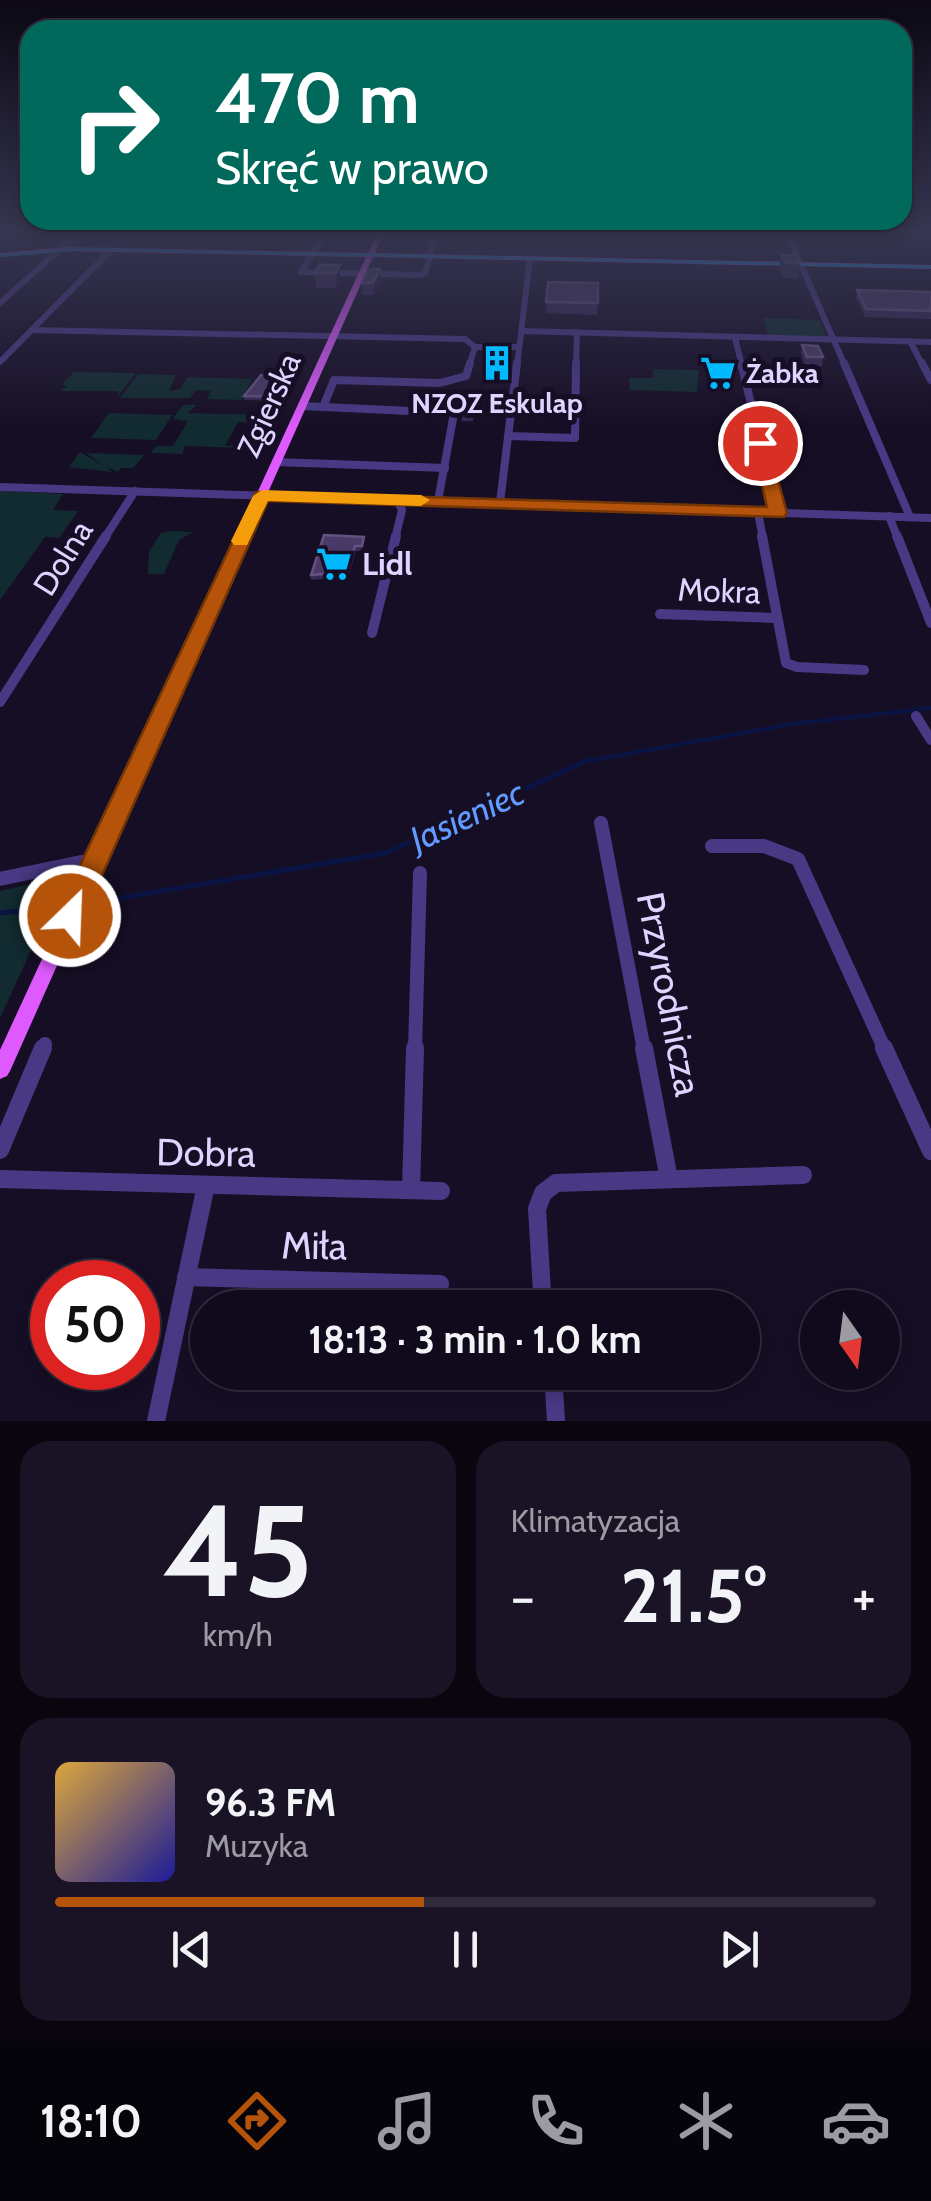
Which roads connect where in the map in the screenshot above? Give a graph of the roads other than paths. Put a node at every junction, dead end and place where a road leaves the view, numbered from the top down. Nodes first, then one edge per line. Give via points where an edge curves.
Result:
1 (65, 296) edge
2 (351, 296) edge
3 (526, 296) edge
4 (816, 296) edge
5 (32, 330) junction
6 (522, 332) junction
7 (577, 333) junction
8 (332, 338) junction
9 (735, 338) junction
10 (834, 340) junction
11 (910, 342) junction
12 (931, 342) edge
13 (476, 346) junction
14 (520, 348) junction
15 (0, 362) edge
16 (931, 380) edge
17 (302, 406) junction
18 (323, 407) junction
19 (508, 436) junction
20 (276, 462) junction
21 (445, 468) junction
22 (0, 487) edge
23 (135, 491) junction
24 (262, 496) junction
25 (398, 500) junction
26 (438, 501) junction
27 (500, 503) junction
28 (758, 512) junction
29 (778, 513) junction
30 (888, 516) junction
31 (910, 517) junction
32 (931, 518) edge
33 (660, 614) dead end
34 (776, 618) junction
35 (931, 623) edge
36 (372, 634) dead end
37 (864, 670) dead end
38 (0, 702) edge
39 (916, 716) dead end
40 (931, 740) edge
41 (601, 823) dead end
42 (712, 846) dead end
43 (94, 863) junction
44 (420, 874) dead end
45 (0, 880) edge
46 (45, 1044) dead end
47 (0, 1071) edge
48 (0, 1150) edge
49 (931, 1151) edge
50 (802, 1176) dead end
51 (669, 1179) junction
52 (0, 1180) edge
53 (206, 1185) junction
54 (411, 1190) junction
55 (441, 1192) dead end
56 (186, 1278) junction
57 (440, 1284) dead end
58 (542, 1290) edge
59 (554, 1390) edge
60 (156, 1421) edge
61 (556, 1421) edge

1 - 5 street
2 - 8 main road, Zgierska
3 - 6 street
4 - 10 street
5 - 8 street
5 - 15 street
6 - 7 street
6 - 14 street
7 - 9 street
7 - 19 street via 575,438
8 - 13 street via 465,338
8 - 17 main road, Zgierska
9 - 10 street
9 - 29 street
10 - 11 street
10 - 31 street
11 - 12 street
11 - 16 street
13 - 14 street
13 - 18 street via 466,376 440,383 334,380
14 - 19 street
17 - 18 street
17 - 20 main road, Zgierska
18 - 21 street via 454,412
19 - 27 street
20 - 21 street
20 - 24 main road, Zgierska
21 - 26 street
22 - 23 street
23 - 24 street
23 - 38 street, Dolna
24 - 25 street
24 - 43 main road, Zgierska
25 - 26 street
25 - 36 street via 402,510
26 - 27 street
27 - 28 street
28 - 29 street
28 - 34 street
29 - 30 street
30 - 31 street
30 - 35 street
31 - 32 street
33 - 34 street, Mokra
34 - 37 street via 790,666
39 - 40 street
41 - 51 street, Przyrodnicza
42 - 49 street via 764,846 798,860
43 - 45 street
43 - 47 main road, Zgierska
44 - 54 street
46 - 48 street
50 - 51 street
51 - 58 street via 575,1180 543,1192 537,1209
52 - 53 street, Dobra
53 - 54 street, Dobra
53 - 56 street
54 - 55 street, Dobra
56 - 57 street, Miła
56 - 60 street
59 - 61 street

